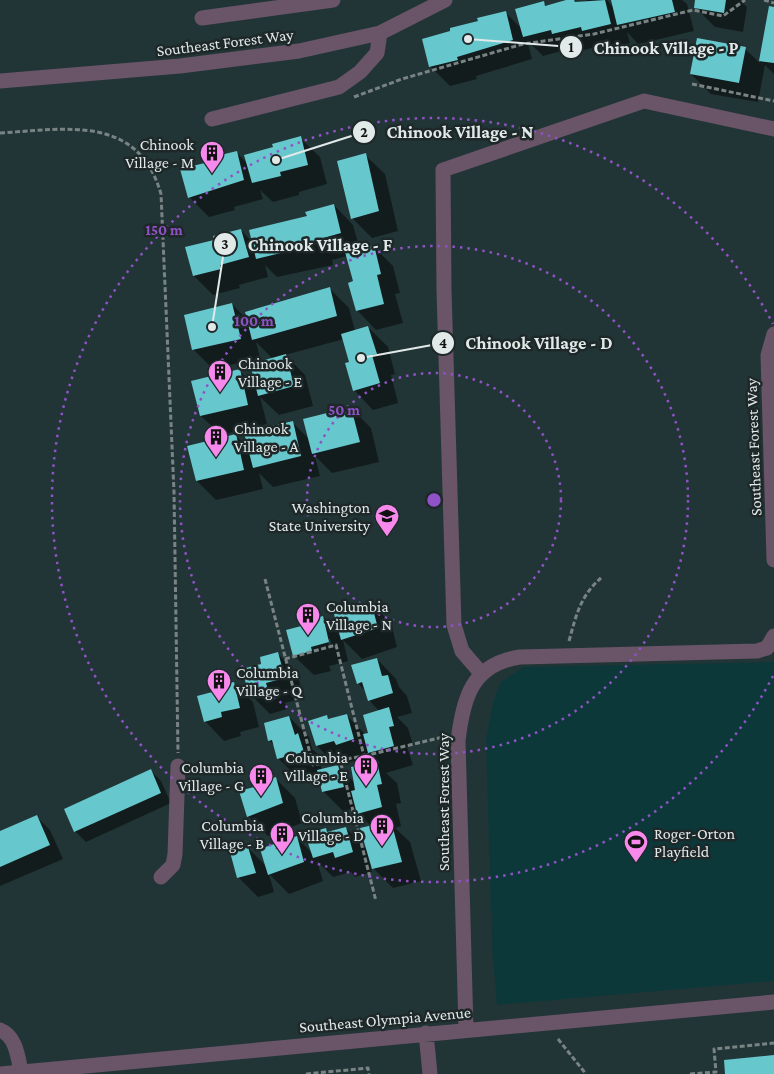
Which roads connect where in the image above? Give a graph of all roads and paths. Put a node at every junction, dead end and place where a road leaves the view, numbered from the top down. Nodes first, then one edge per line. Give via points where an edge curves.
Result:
1 (333, 0) edge
2 (441, 0) edge
3 (745, 0) edge
4 (764, 0) edge
5 (774, 2) edge
6 (202, 18) dead end
7 (380, 33) junction
8 (0, 81) edge
9 (692, 84) dead end
10 (350, 99) dead end
11 (774, 101) edge
12 (212, 119) dead end
13 (774, 129) edge
14 (0, 133) edge
15 (774, 334) edge
16 (774, 560) edge
17 (600, 578) dead end
18 (265, 579) dead end
19 (774, 636) edge
20 (564, 657) junction
21 (285, 659) junction
22 (480, 673) junction
23 (459, 726) junction
24 (364, 756) junction
25 (340, 760) junction
26 (178, 766) joint
27 (161, 878) dead end
28 (376, 901) dead end
29 (774, 1002) edge
30 (466, 1029) junction
31 (0, 1030) edge
32 (426, 1033) junction
33 (558, 1039) dead end
34 (774, 1043) edge
35 (78, 1070) edge
36 (20, 1072) junction
37 (716, 1073) edge
38 (0, 1074) edge
39 (306, 1074) edge
40 (369, 1074) edge
41 (430, 1074) edge
42 (586, 1074) edge
43 (690, 1074) edge

1 - 6 street
2 - 7 street, Southeast Forest Way
3 - 10 path via 723,16 693,10 594,34 523,44 402,79
4 - 5 path
7 - 8 street, Southeast Forest Way via 329,46 247,58
7 - 12 street via 377,53 360,72 339,87
9 - 11 path
13 - 22 street via 644,101 443,170 454,625 462,651
14 - 26 path via 68,129 119,138 133,146 156,174 162,194 174,482
15 - 16 street, Southeast Forest Way via 768,355
17 - 20 path via 588,588 580,605
18 - 21 path
19 - 20 street via 767,648 757,651
20 - 22 street via 509,659
21 - 24 path via 336,645
21 - 25 path via 313,765
22 - 23 street, Southeast Forest Way via 472,685
23 - 24 path via 444,727 444,737
23 - 30 street, Southeast Forest Way via 457,779
24 - 25 path
25 - 28 path
26 - 27 street via 175,854 173,865
29 - 30 street, Southeast Olympia Avenue
30 - 32 street, Southeast Olympia Avenue
31 - 36 street via 10,1037 18,1053
32 - 35 street, Southeast Olympia Avenue
32 - 41 street
33 - 42 path
34 - 37 path via 714,1049
35 - 36 street, Southeast Olympia Avenue
36 - 38 street, Southeast Olympia Avenue
37 - 43 path
39 - 40 path via 368,1068

